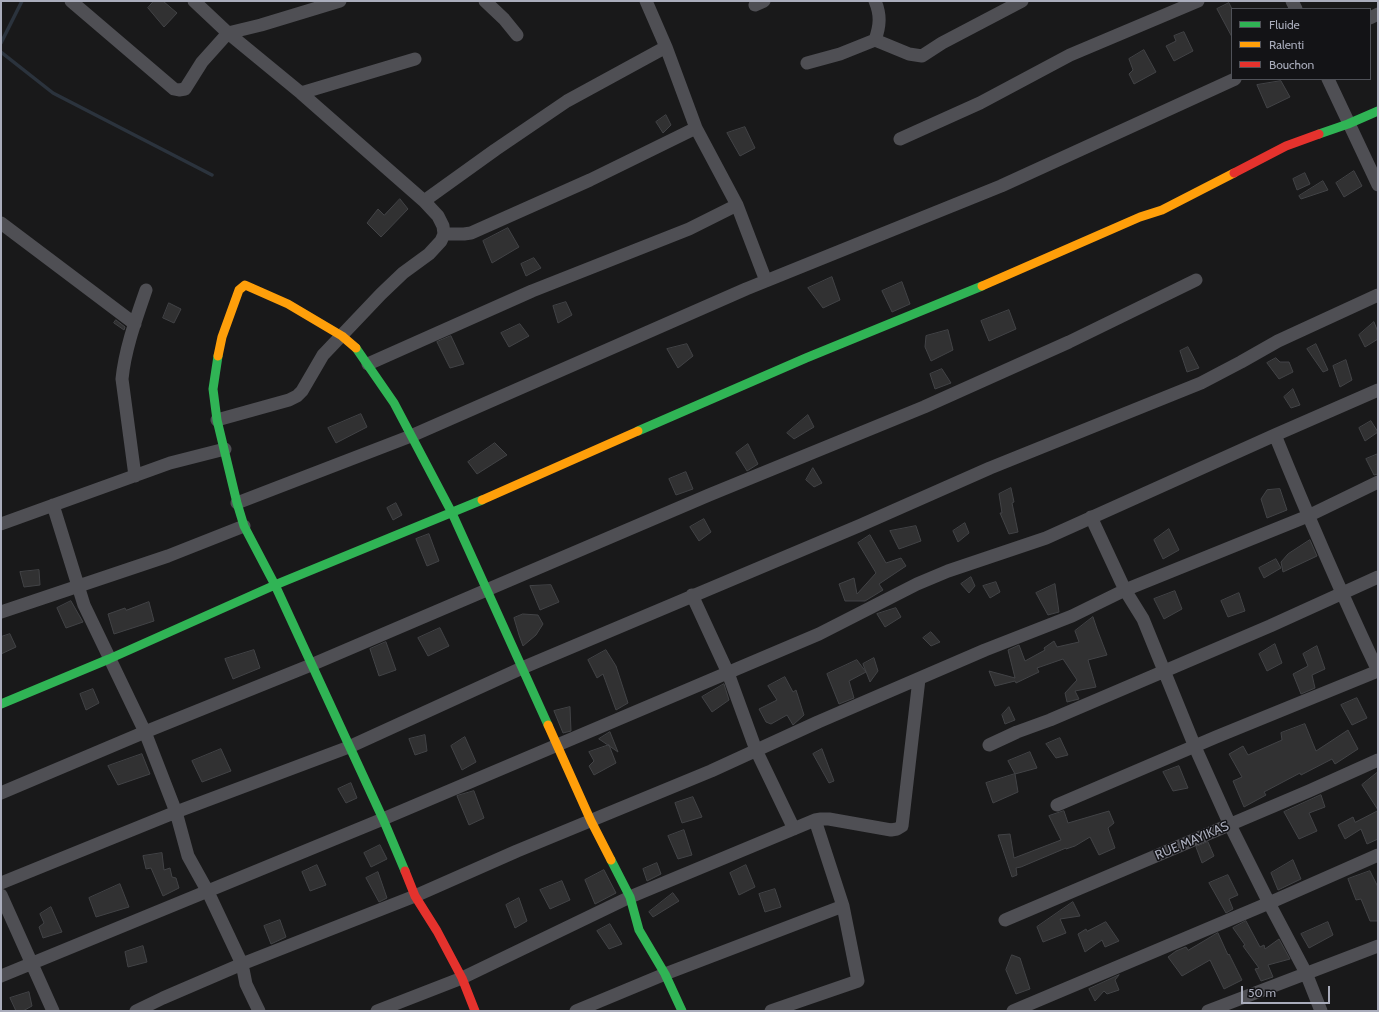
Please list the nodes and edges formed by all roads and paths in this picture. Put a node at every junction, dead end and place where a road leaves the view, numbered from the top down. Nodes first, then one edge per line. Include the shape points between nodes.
1 (70, 1) edge
2 (194, 1) edge
3 (340, 1) edge
4 (485, 1) edge
5 (646, 1) edge
6 (1022, 1) edge
7 (1198, 1) edge
8 (876, 2) edge
9 (228, 33) junction
10 (517, 35) dead end
11 (875, 40) junction
12 (666, 47) junction
13 (415, 59) dead end
14 (807, 64) dead end
15 (1233, 80) edge
16 (1328, 80) edge
17 (301, 93) junction
18 (1378, 111) edge
19 (1348, 124) junction
20 (696, 128) junction
21 (900, 139) dead end
22 (1378, 185) edge
23 (424, 201) junction
24 (737, 205) junction
25 (1, 223) edge
26 (444, 234) junction
27 (1196, 280) dead end
28 (766, 281) junction
29 (146, 290) dead end
30 (1378, 295) edge
31 (135, 324) junction
32 (342, 336) junction
33 (368, 364) junction
34 (1378, 390) edge
35 (217, 420) junction
36 (1275, 435) junction
37 (411, 436) junction
38 (225, 449) junction
39 (135, 476) junction
40 (1378, 482) edge
41 (237, 503) junction
42 (53, 505) junction
43 (452, 513) junction
44 (1308, 516) junction
45 (1092, 517) junction
46 (1, 524) edge
47 (244, 526) junction
48 (1378, 577) edge
49 (275, 585) junction
50 (77, 586) junction
51 (487, 590) junction
52 (1125, 590) junction
53 (1342, 594) junction
54 (692, 595) junction
55 (1, 612) edge
56 (109, 659) junction
57 (312, 664) junction
58 (522, 668) junction
59 (1163, 671) junction
60 (728, 673) junction
61 (919, 680) junction
62 (1, 704) edge
63 (145, 732) junction
64 (558, 745) junction
65 (989, 745) dead end
66 (349, 747) junction
67 (1195, 747) junction
68 (756, 750) junction
69 (1378, 760) edge
70 (1, 793) edge
71 (1057, 805) dead end
72 (176, 812) junction
73 (383, 819) junction
74 (815, 820) junction
75 (591, 821) junction
76 (1230, 825) junction
77 (794, 829) junction
78 (1378, 855) edge
79 (1, 883) edge
80 (208, 892) junction
81 (1, 895) edge
82 (415, 896) junction
83 (630, 896) junction
84 (1269, 903) junction
85 (843, 906) junction
86 (1005, 920) dead end
87 (1378, 946) edge
88 (31, 963) junction
89 (242, 964) junction
90 (1306, 973) junction
91 (665, 974) junction
92 (1, 976) edge
93 (462, 978) junction
94 (53, 1011) edge
95 (136, 1011) edge
96 (259, 1011) edge
97 (377, 1011) edge
98 (475, 1011) edge
99 (576, 1011) edge
100 (682, 1011) edge
101 (771, 1011) edge
102 (1013, 1011) edge
103 (1208, 1011) edge
104 (1321, 1011) edge

1 - 9 street via 174,90 185,89 202,62
2 - 9 street
3 - 9 street
4 - 10 street
5 - 12 street
6 - 11 street via 922,56 909,54
7 - 21 street via 1070,55 980,103
8 - 11 street via 880,27
9 - 17 street
11 - 14 street
12 - 20 street
12 - 23 street via 567,101
13 - 17 street
15 - 28 street via 1002,186
16 - 19 street
17 - 23 street
18 - 19 street
19 - 22 street
19 - 43 street via 1286,146 1162,210 806,358
20 - 24 street
20 - 26 street via 590,180 471,233
23 - 26 street via 438,216
24 - 28 street
24 - 33 street via 689,229 532,291
25 - 31 street
26 - 32 street via 436,247 402,273
27 - 51 street via 1069,342 924,406
28 - 37 street
29 - 31 street
30 - 54 street via 1278,341 1201,383 990,468
31 - 39 street via 122,379
32 - 33 street via 356,347
32 - 35 street via 323,355 297,396
32 - 35 street via 288,304 245,285 239,290 218,354 213,388
33 - 37 street via 394,403
34 - 36 street
35 - 38 street
36 - 44 street
36 - 45 street
37 - 41 street
37 - 43 street
38 - 39 street via 170,463
38 - 41 street
39 - 42 street
40 - 44 street
41 - 47 street
42 - 46 street
42 - 50 street
43 - 49 street
43 - 51 street
44 - 52 street
44 - 53 street
45 - 52 street
45 - 60 street via 1046,538 917,584 819,634
47 - 49 street
47 - 50 street via 168,556
48 - 53 street
49 - 56 street
49 - 57 street
50 - 55 street
50 - 56 street
51 - 57 street
51 - 58 street
52 - 59 street via 1143,620
52 - 61 street via 1072,616 985,650
53 - 59 street
53 - 67 street via 1378,671
54 - 58 street
54 - 60 street
56 - 62 street
56 - 63 street
57 - 63 street
57 - 66 street
58 - 64 street
58 - 66 street
59 - 65 street
59 - 67 street
60 - 64 street
60 - 68 street
61 - 68 street
61 - 74 street via 902,826 891,830
63 - 70 street
63 - 72 street
64 - 73 street
64 - 75 street
66 - 72 street
66 - 73 street
67 - 71 street
67 - 76 street
68 - 75 street
68 - 77 street
69 - 76 street, RUE MAYIKAS
72 - 79 street
72 - 80 street via 188,856
73 - 80 street
73 - 82 street
74 - 77 street
74 - 85 street
75 - 82 street
75 - 83 street
76 - 84 street
76 - 86 street, RUE MAYIKAS
77 - 83 street
78 - 84 street
80 - 88 street
80 - 89 street
81 - 88 street
82 - 89 street
82 - 93 street
83 - 91 street via 639,930
83 - 93 street
84 - 90 street
84 - 102 street
85 - 91 street
85 - 101 street via 858,981
87 - 90 street
88 - 92 street
88 - 94 street
89 - 95 street
89 - 96 street via 246,984
90 - 103 street
90 - 104 street
91 - 99 street
91 - 100 street
93 - 97 street
93 - 98 street

